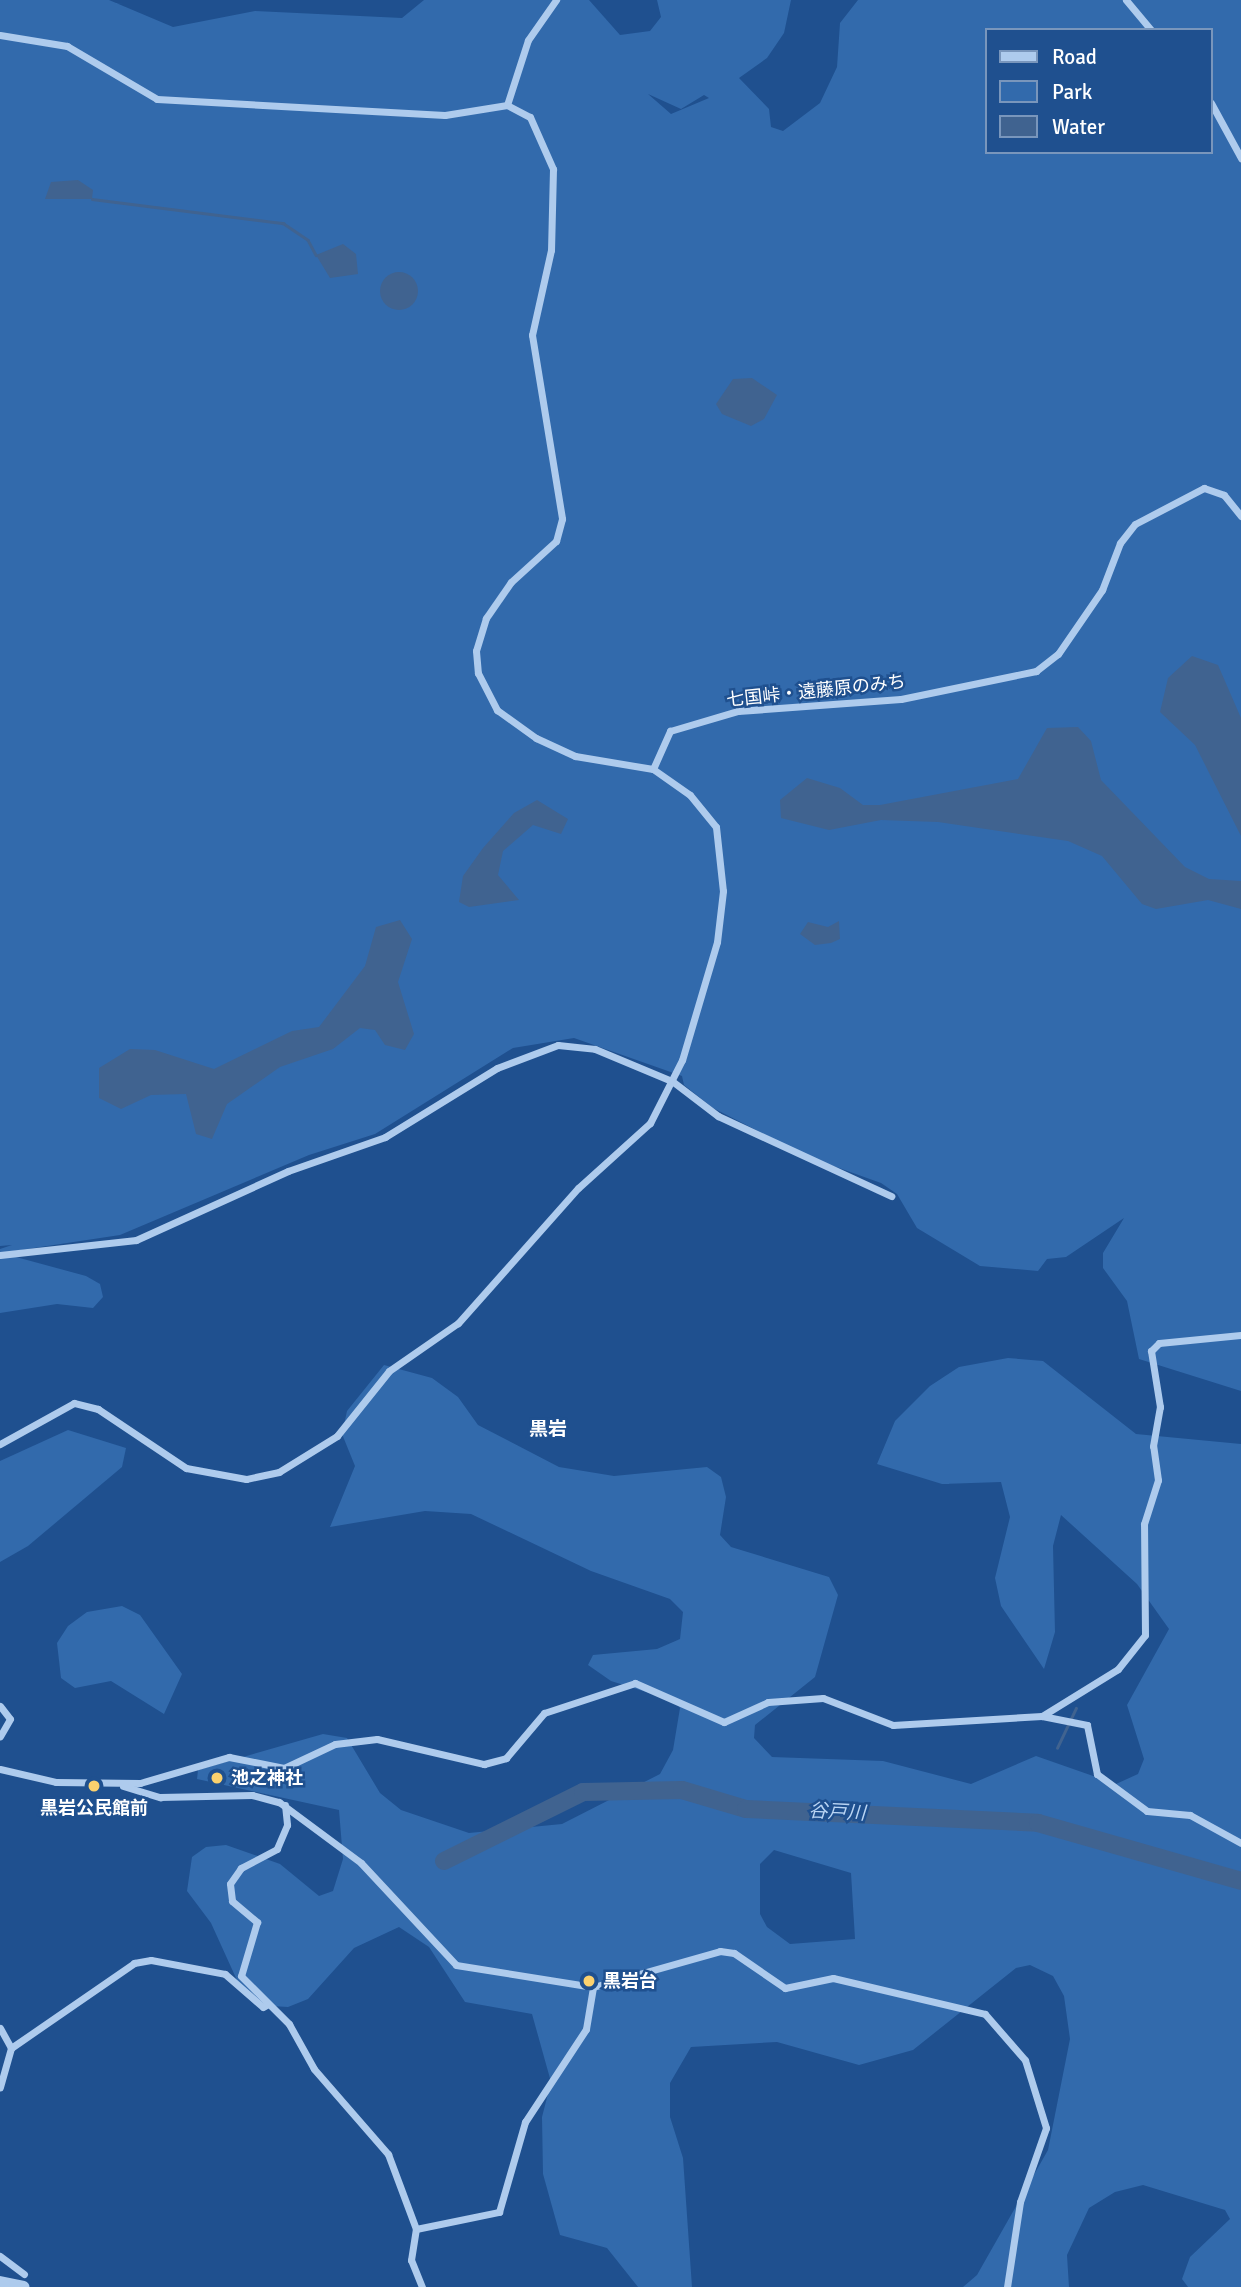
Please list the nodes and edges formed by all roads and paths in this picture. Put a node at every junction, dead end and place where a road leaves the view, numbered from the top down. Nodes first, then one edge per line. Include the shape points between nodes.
1 (556, 0) edge
2 (1126, 0) edge
3 (1149, 28) edge
4 (0, 35) edge
5 (507, 105) junction
6 (1213, 107) edge
7 (1241, 158) edge
8 (1241, 516) edge
9 (653, 769) junction
10 (672, 1081) junction
11 (891, 1196) dead end
12 (0, 1255) edge
13 (1241, 1335) edge
14 (0, 1444) edge
15 (0, 1706) edge
16 (1046, 1717) junction
17 (0, 1736) edge
18 (0, 1769) edge
19 (119, 1784) junction
20 (285, 1805) junction
21 (1241, 1843) edge
22 (593, 1987) junction
23 (268, 2004) junction
24 (0, 2028) edge
25 (11, 2048) junction
26 (0, 2087) edge
27 (416, 2229) junction
28 (0, 2256) edge
29 (23, 2281) edge
30 (0, 2282) edge
31 (422, 2287) edge
32 (1007, 2287) edge

1 - 5 street via 519,59
2 - 3 street
4 - 5 street via 67,46 158,99 445,115
5 - 9 street via 530,117 552,157 551,250 532,335 562,519 556,541 511,582 486,618 476,651 478,673 497,710 536,738 575,756
6 - 7 street
8 - 9 street, 七国峠・遠藤原のみち via 1224,495 1204,488 1135,524 1120,543 1102,590 1058,654 1036,671 882,702 738,711 670,731
9 - 10 street via 708,814 723,864 717,942
10 - 11 street via 718,1116
10 - 12 street via 581,1045 536,1050 385,1137 288,1171 136,1240
10 - 14 street via 650,1123 578,1188 458,1323 389,1371 337,1436 290,1467 246,1479 207,1476 98,1409 74,1403
13 - 16 street via 1159,1343 1151,1351 1160,1407 1153,1446 1158,1480 1144,1524 1145,1635 1118,1669
15 - 17 street via 10,1719
16 - 19 street via 893,1726 842,1702 797,1698 768,1702 724,1722 646,1685 625,1683 544,1713 513,1752 496,1762 474,1764 377,1739 335,1744 284,1768 229,1757
16 - 21 street via 1080,1723 1089,1733 1092,1766 1105,1784 1147,1811 1190,1815
18 - 19 street via 56,1782
19 - 20 street via 160,1797 252,1795
20 - 22 street via 362,1863 456,1965
20 - 23 street via 287,1825 277,1849 241,1868 230,1884 232,1901 257,1922 242,1976
22 - 27 street via 586,2029 525,2122 499,2212
22 - 32 street via 727,1951 785,1988 833,1978 985,2014 1026,2060 1046,2128 1020,2202
23 - 25 street via 263,2007 225,1974 151,1959 134,1963
23 - 27 street via 388,2154
24 - 25 street
25 - 26 street
27 - 31 street via 411,2260
28 - 29 street
29 - 30 street

